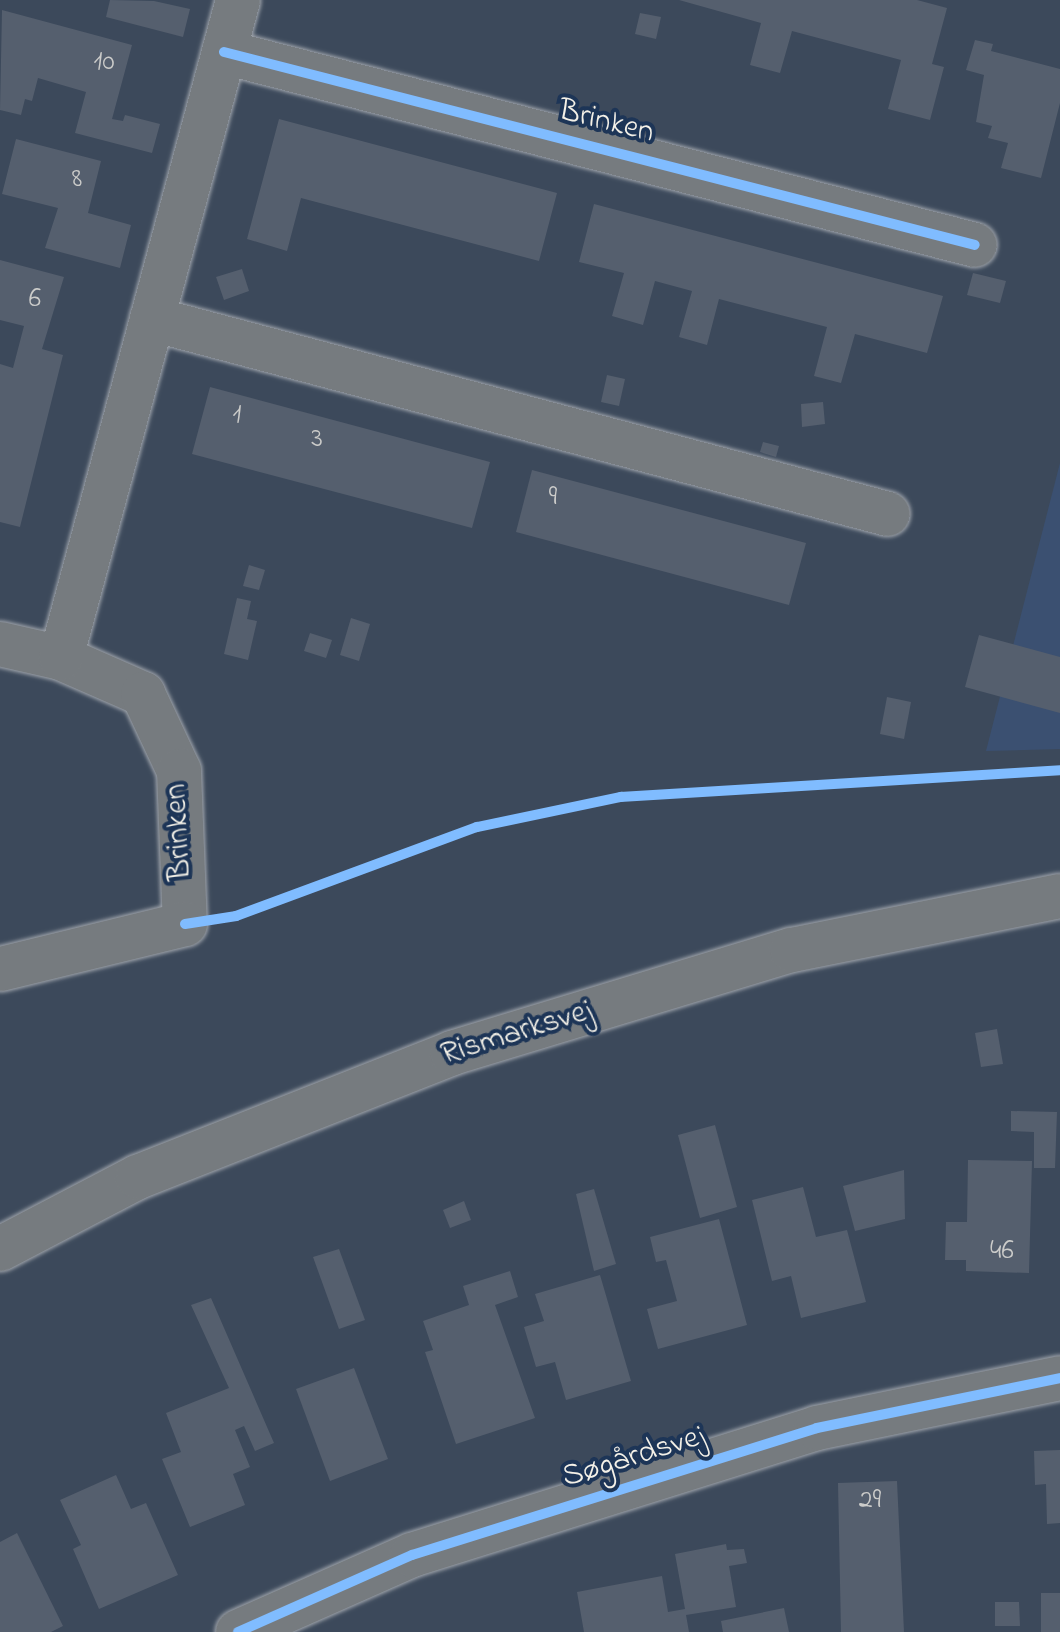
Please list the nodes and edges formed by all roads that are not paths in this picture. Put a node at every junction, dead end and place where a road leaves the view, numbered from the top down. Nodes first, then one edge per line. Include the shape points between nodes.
1 (238, 0) edge
2 (224, 52) junction
3 (975, 245) dead end
4 (152, 319) junction
5 (888, 514) dead end
6 (0, 644) edge
7 (61, 658) junction
8 (1060, 896) edge
9 (0, 969) edge
10 (0, 1249) edge
11 (1060, 1378) edge
12 (238, 1632) edge

1 - 2 street
2 - 3 street, Brinken
2 - 4 street
4 - 5 street
4 - 7 street
6 - 7 street, Brinken
7 - 9 street, Brinken via 143,694 179,771 185,924
8 - 10 street, Rismarksvej via 792,950 452,1053 138,1177
11 - 12 street, Søgårdsvej via 802,1433 412,1555

